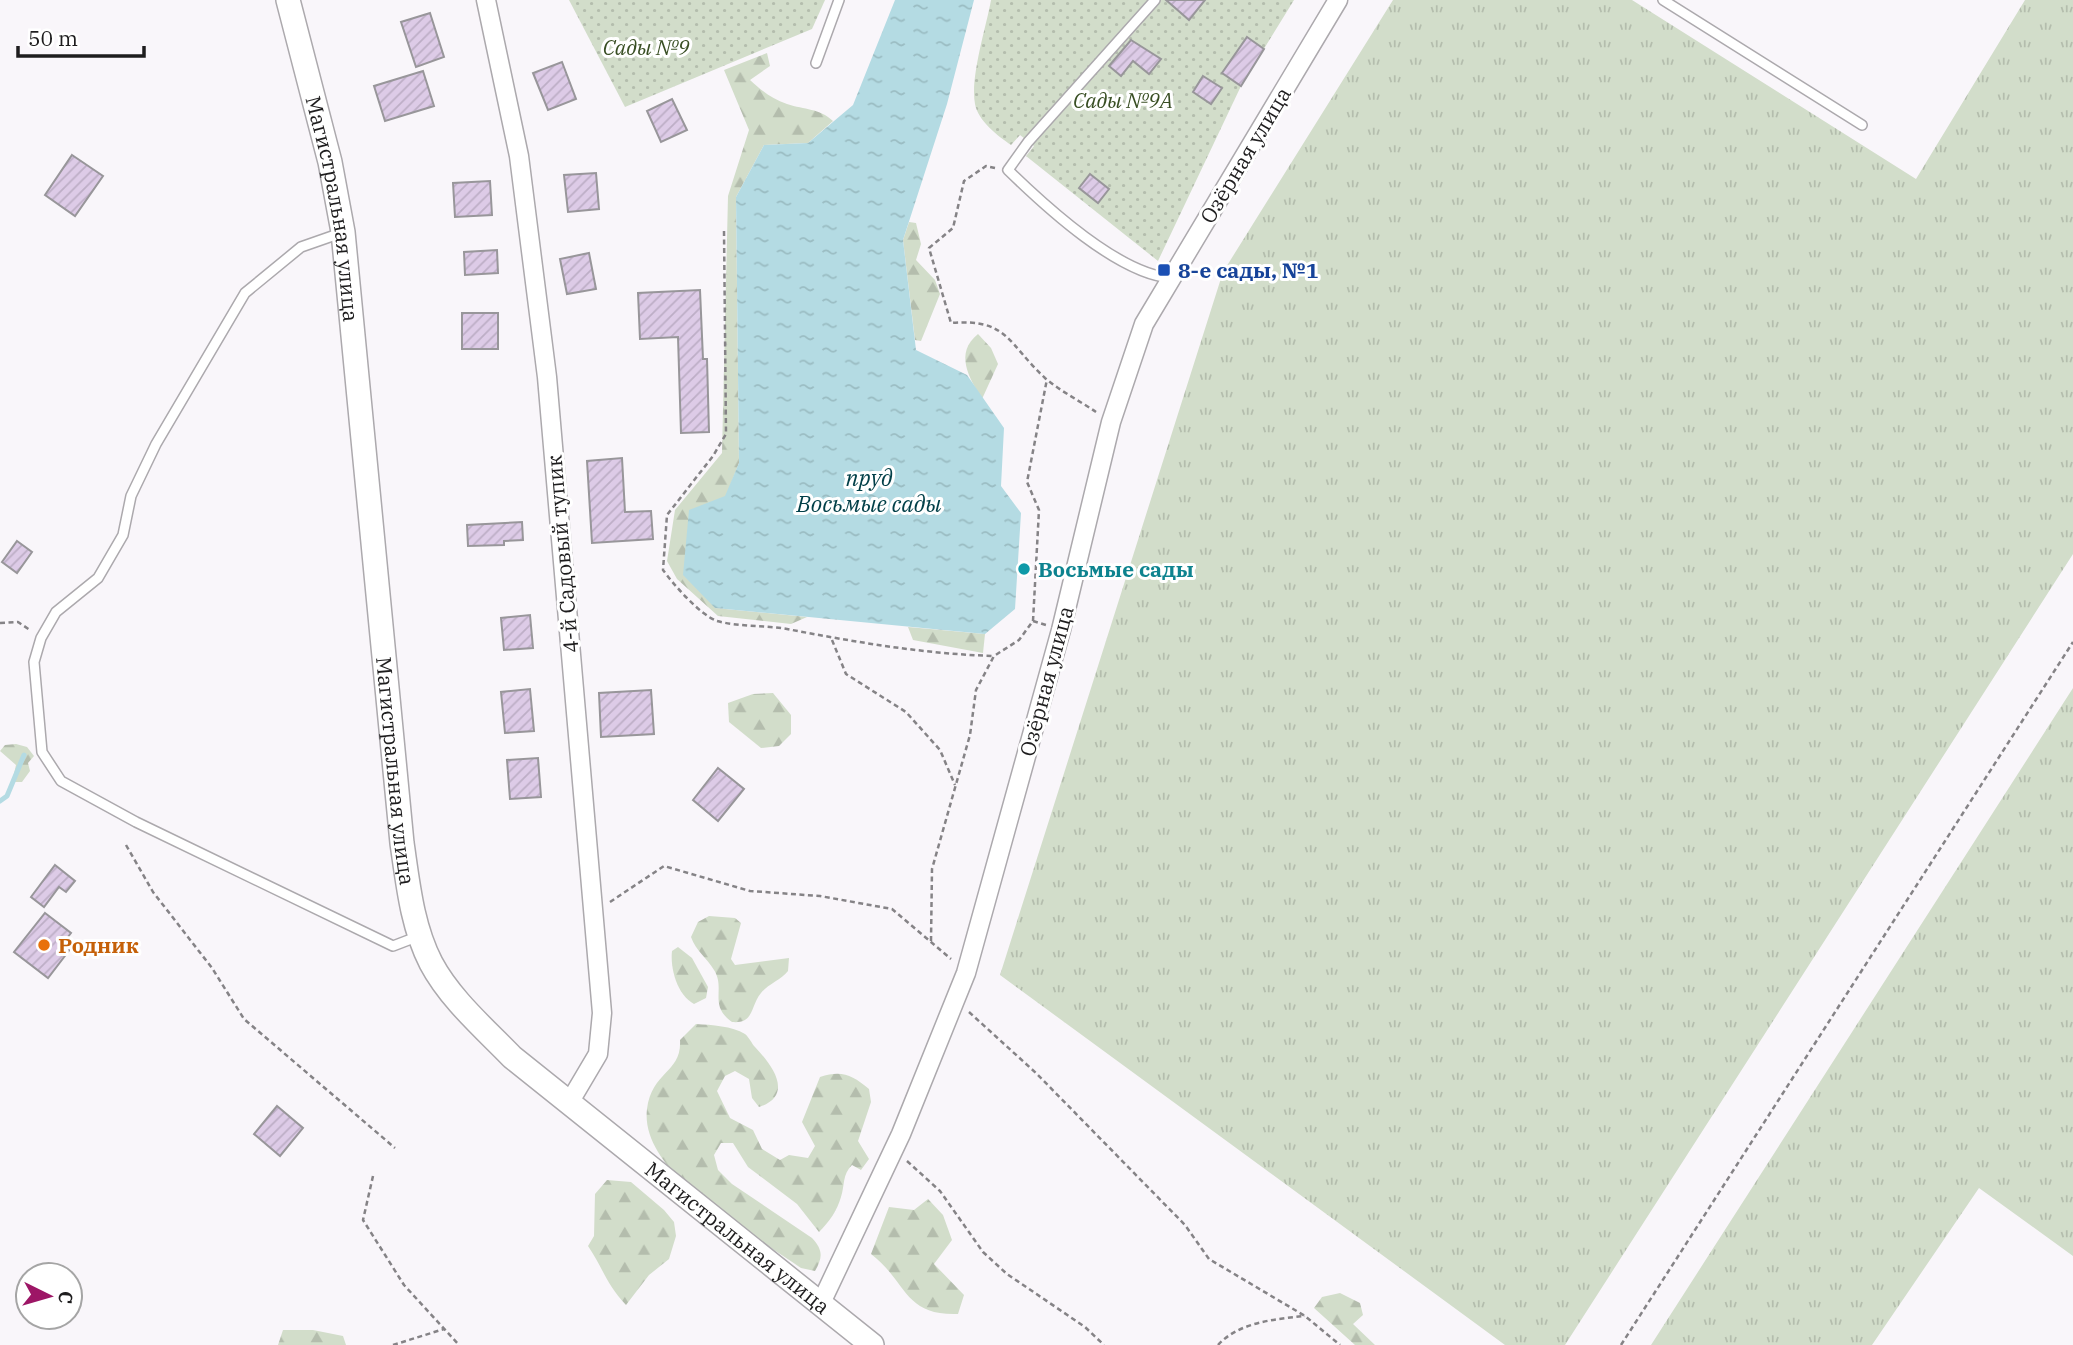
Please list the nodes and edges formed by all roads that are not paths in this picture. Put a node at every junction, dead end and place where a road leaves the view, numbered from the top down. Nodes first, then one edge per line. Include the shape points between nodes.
1 (288, 0) edge
2 (486, 0) edge
3 (839, 0) edge
4 (1155, 0) edge
5 (1338, 0) edge
6 (1663, 0) edge
7 (816, 63) dead end
8 (1862, 125) dead end
9 (343, 232) junction
10 (1172, 278) junction
11 (419, 936) junction
12 (569, 1103) junction
13 (821, 1303) junction
14 (872, 1345) edge

1 - 9 street, Магистральная улица
2 - 12 street, 4-й Садовый тупик via 519,156 547,377 602,1013 598,1054
3 - 7 lane
4 - 10 lane via 1008,170 1038,199 1124,264 1152,277
5 - 10 street, Озёрная улица
6 - 8 lane
9 - 11 street, Магистральная улица via 402,843
9 - 11 lane via 301,247 245,293 156,444 131,496 123,535 98,578 56,612 34,662 42,752 61,782 135,822 393,946
10 - 13 street, Озёрная улица via 1144,324 1111,422 1061,630 966,973 901,1134
11 - 12 street, Магистральная улица via 432,965 463,1006 512,1057
12 - 13 street, Магистральная улица
13 - 14 street, Магистральная улица

